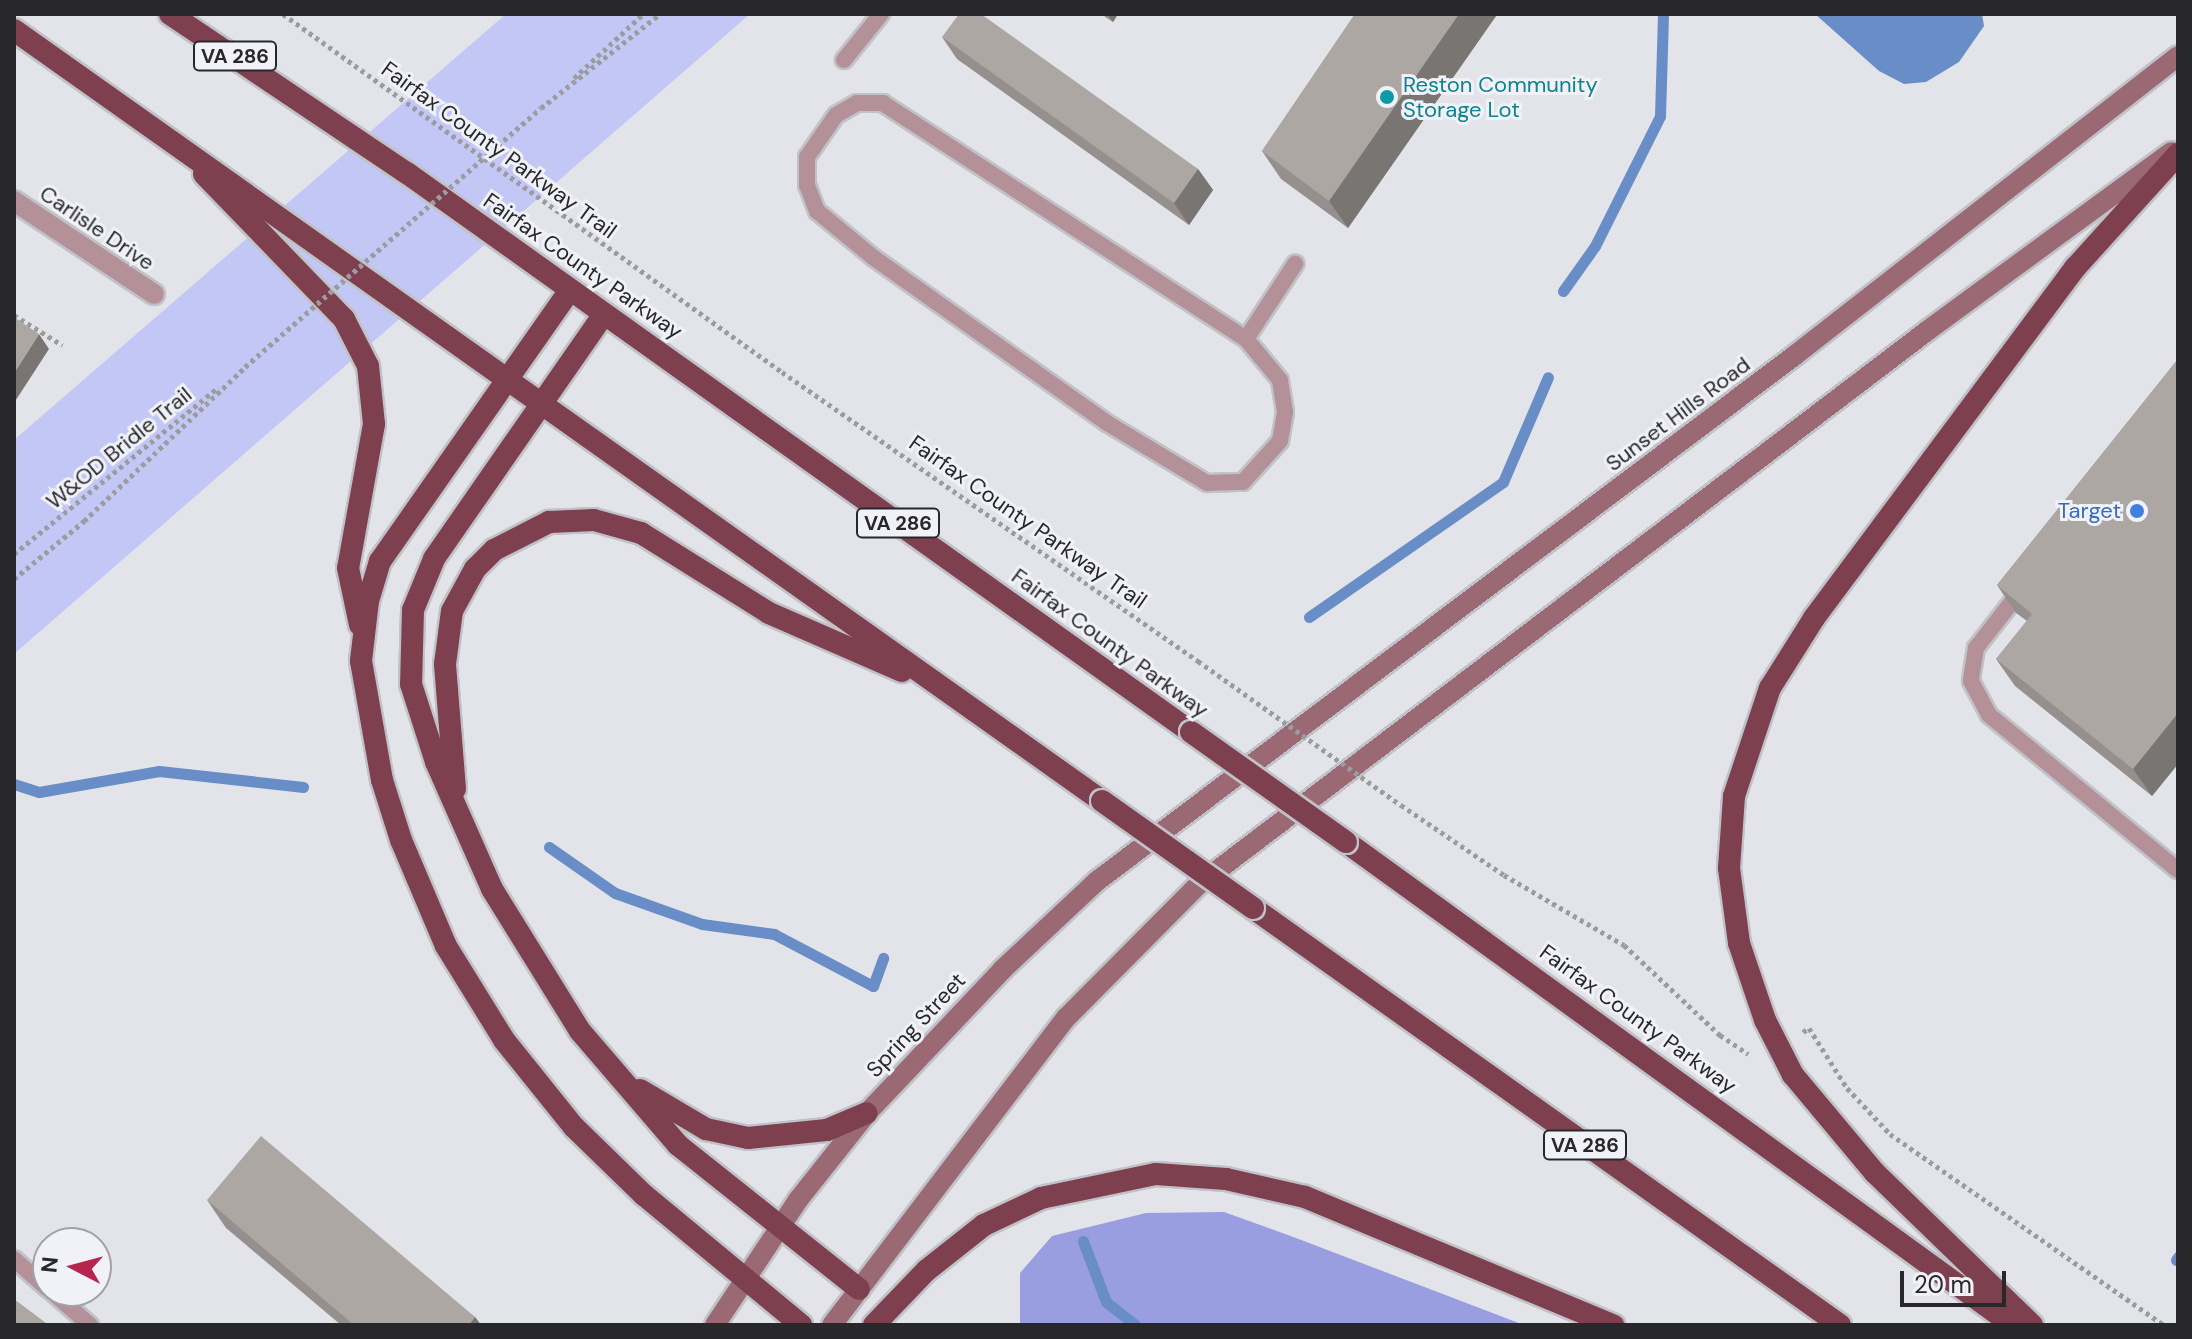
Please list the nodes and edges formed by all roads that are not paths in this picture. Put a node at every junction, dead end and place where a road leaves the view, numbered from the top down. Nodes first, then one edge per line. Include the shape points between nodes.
1 (170, 14) edge
2 (881, 14) edge
3 (14, 30) edge
4 (2178, 56) edge
5 (844, 60) dead end
6 (164, 133) junction
7 (2178, 148) edge
8 (2178, 154) edge
9 (14, 201) edge
10 (1295, 264) dead end
11 (570, 290) junction
12 (154, 294) dead end
13 (604, 314) junction
14 (1246, 339) junction
15 (505, 378) junction
16 (542, 404) junction
17 (2034, 574) edge
18 (362, 634) junction
19 (943, 689) junction
20 (1199, 801) joint
21 (457, 810) junction
22 (2178, 870) edge
23 (611, 1069) junction
24 (867, 1113) junction
25 (780, 1229) junction
26 (14, 1259) edge
27 (32, 1275) edge
28 (744, 1282) junction
29 (859, 1289) junction
30 (69, 1307) edge
31 (90, 1325) edge
32 (715, 1325) edge
33 (801, 1325) edge
34 (832, 1325) edge
35 (874, 1325) edge
36 (1613, 1325) edge
37 (1840, 1325) edge
38 (2013, 1325) edge
39 (2032, 1325) edge

1 - 11 highway, Fairfax County Parkway / VA 286
2 - 5 lane
3 - 6 highway, VA 286
4 - 20 main road, Sunset Hills Road via 1781,366
6 - 15 highway, VA 286
6 - 18 highway via 344,319 368,366 374,424 348,568
7 - 29 main road via 1256,840 1153,927 1067,1017
8 - 39 highway via 2075,268 1814,618 1770,688 1734,796 1729,868 1739,943 1765,1020 1793,1075 1875,1173
9 - 12 street, Carlisle Drive
10 - 14 lane
11 - 13 highway, Fairfax County Parkway / VA 286
11 - 15 highway
13 - 16 highway
13 - 38 highway, Fairfax County Parkway / VA 286, bridge
14 - 14 lane via 1280,380 1285,412 1280,441 1243,482 1207,483 1107,423 874,258 817,211 807,185 807,157 836,115 857,103 883,103
15 - 16 highway, VA 286
15 - 18 highway via 380,561
16 - 19 highway, VA 286
16 - 21 highway via 452,531 413,610 411,684 423,729
17 - 22 lane via 1976,648 1971,681 1989,715
18 - 28 highway via 365,698 382,780 422,894 474,994 574,1127
19 - 21 highway via 769,613 641,533 594,520 549,522 494,550 468,579 452,611 445,664
19 - 37 highway, VA 286, bridge
20 - 24 main road, Spring Street via 1053,920
21 - 23 highway via 517,934
23 - 24 highway via 684,1119 728,1136 796,1137
23 - 25 highway via 678,1145
24 - 25 main road, Spring Street
25 - 28 main road, Spring Street
25 - 29 highway
26 - 27 lane
28 - 32 main road, Spring Street
28 - 33 highway
29 - 34 main road
30 - 31 lane
35 - 36 highway via 927,1270 984,1225 1041,1198 1156,1174 1226,1179 1305,1197

